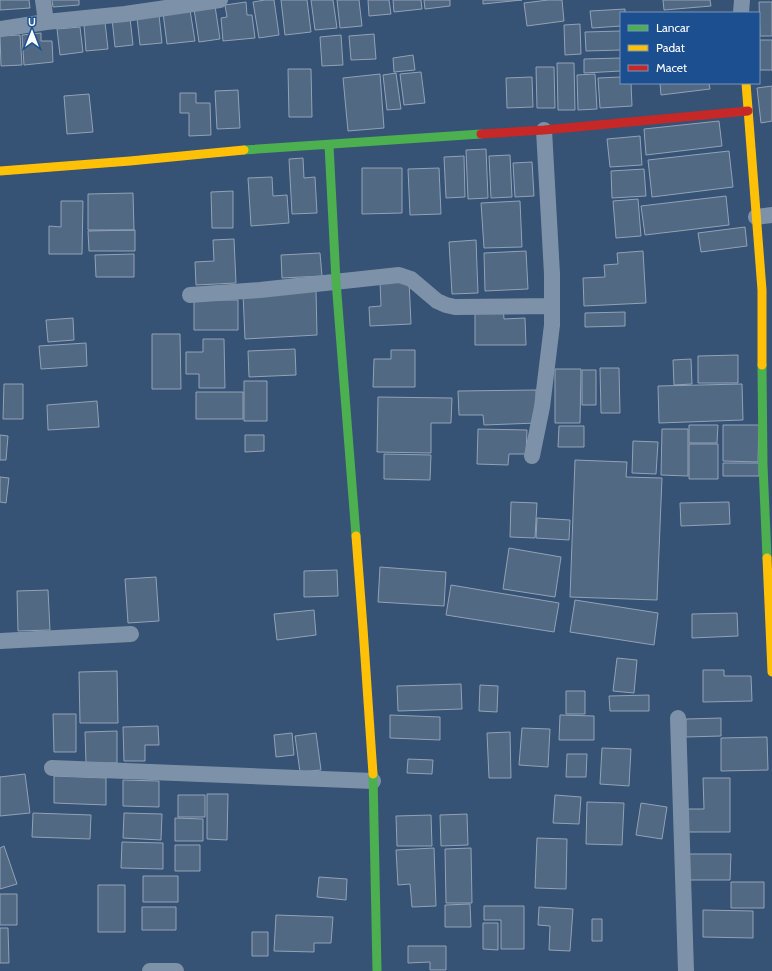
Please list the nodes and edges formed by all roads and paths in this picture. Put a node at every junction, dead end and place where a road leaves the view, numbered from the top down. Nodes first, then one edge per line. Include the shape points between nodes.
1 (43, 0) edge
2 (742, 0) edge
3 (212, 1) edge
4 (124, 7) edge
5 (741, 12) edge
6 (46, 22) junction
7 (0, 29) edge
8 (746, 84) edge
9 (748, 111) junction
10 (544, 130) junction
11 (329, 145) junction
12 (0, 171) edge
13 (772, 215) edge
14 (756, 217) junction
15 (336, 281) junction
16 (190, 295) dead end
17 (552, 306) junction
18 (532, 456) dead end
19 (768, 464) edge
20 (130, 634) dead end
21 (0, 641) edge
22 (772, 672) edge
23 (678, 718) dead end
24 (52, 768) dead end
25 (373, 781) junction
26 (150, 971) edge
27 (176, 971) edge
28 (377, 971) edge
29 (686, 971) edge

1 - 6 street
2 - 5 street
3 - 4 street
4 - 6 street
6 - 7 street
8 - 9 street
9 - 10 street
9 - 14 street
10 - 11 street
10 - 17 street
11 - 12 street
11 - 15 street
13 - 14 street
14 - 19 street via 762,290
15 - 16 street
15 - 17 street via 399,275 411,279 446,306
15 - 25 street
17 - 18 street via 542,407
19 - 22 street
20 - 21 street
23 - 29 street
24 - 25 street
25 - 28 street
26 - 27 street

